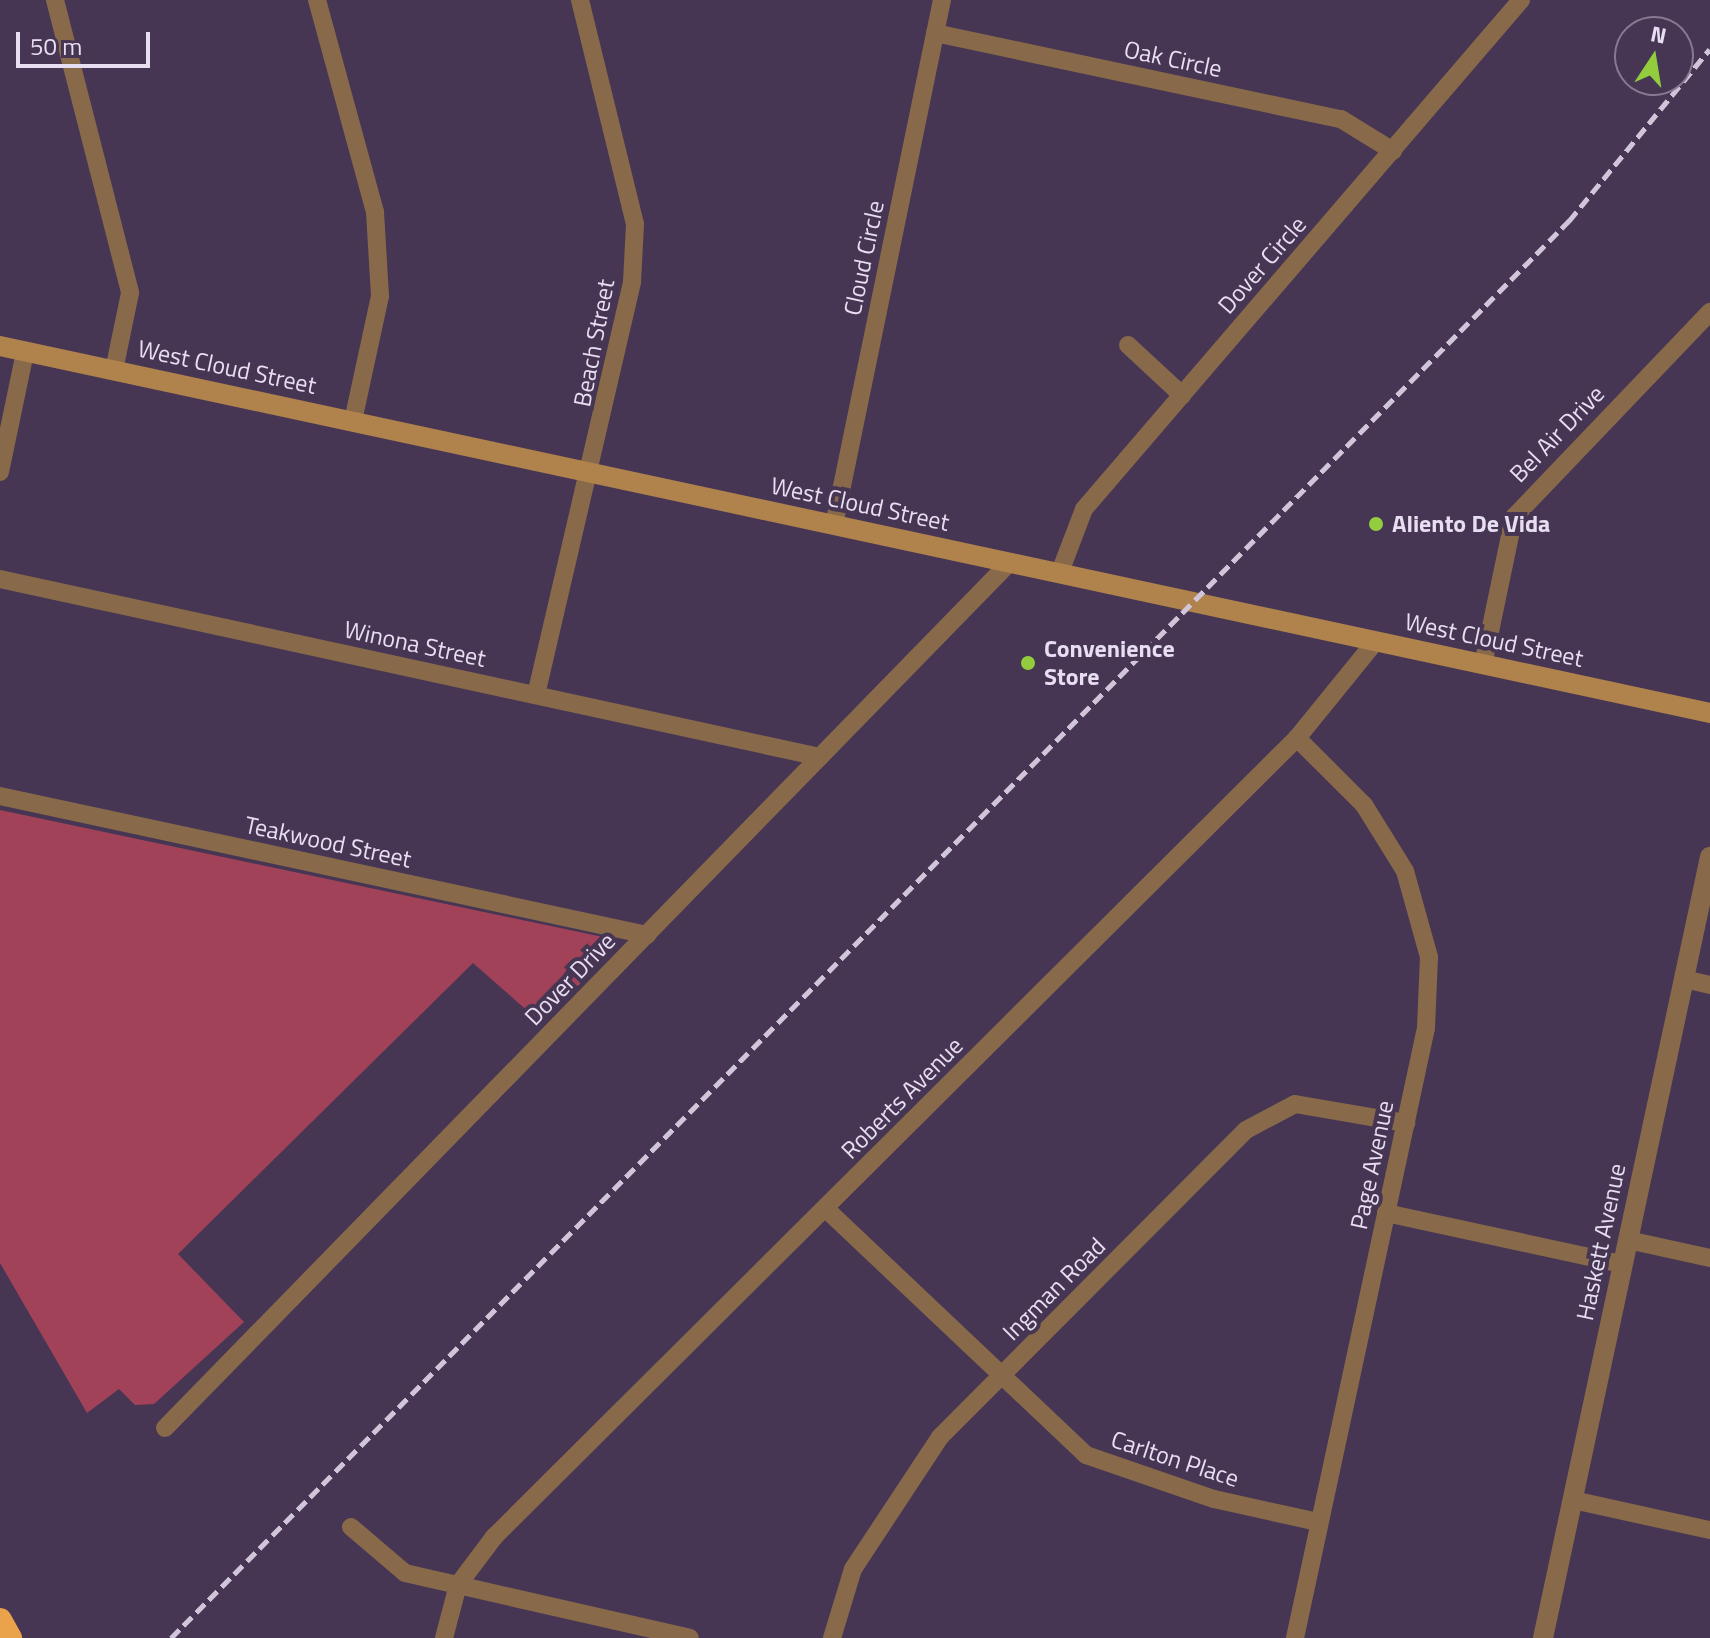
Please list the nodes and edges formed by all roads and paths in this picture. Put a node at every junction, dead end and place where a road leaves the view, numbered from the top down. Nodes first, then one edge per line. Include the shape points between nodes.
1 (55, 0) edge
2 (317, 0) edge
3 (580, 0) edge
4 (942, 0) edge
5 (1521, 0) edge
6 (935, 33) junction
7 (1393, 151) junction
8 (1710, 312) edge
9 (1128, 345) dead end
10 (0, 346) edge
11 (25, 352) junction
12 (114, 370) junction
13 (1182, 395) junction
14 (353, 421) junction
15 (0, 472) edge
16 (590, 472) junction
17 (834, 525) junction
18 (1010, 562) junction
19 (1060, 572) junction
20 (0, 579) edge
21 (1375, 642) junction
22 (1483, 665) junction
23 (536, 695) junction
24 (1710, 713) edge
25 (1297, 738) junction
26 (820, 757) junction
27 (0, 796) edge
28 (1710, 857) edge
29 (647, 935) junction
30 (1684, 979) junction
31 (1710, 985) edge
32 (1406, 1123) junction
33 (826, 1209) junction
34 (1386, 1213) junction
35 (1628, 1240) junction
36 (1710, 1258) edge
37 (1622, 1264) junction
38 (999, 1378) junction
39 (165, 1428) dead end
40 (1573, 1500) junction
41 (1318, 1522) junction
42 (351, 1527) dead end
43 (1710, 1530) edge
44 (458, 1585) junction
45 (0, 1620) edge
46 (684, 1637) edge
47 (10, 1638) edge
48 (444, 1638) edge
49 (832, 1638) edge
50 (1295, 1638) edge
51 (1543, 1638) edge

1 - 12 street via 130,293
2 - 14 street via 375,212 380,296
3 - 16 street, Beach Street via 635,224 632,282
4 - 6 street, Cloud Circle
5 - 7 street, Dover Circle
6 - 7 street, Oak Circle via 1341,119
6 - 17 street, Cloud Circle
7 - 13 street, Dover Circle
8 - 22 street, Bel Air Drive via 1514,517
9 - 13 street
10 - 11 main road, West Cloud Street
11 - 12 main road, West Cloud Street
11 - 15 street
12 - 14 main road, West Cloud Street
13 - 19 street, Dover Circle via 1084,509
14 - 16 main road, West Cloud Street
16 - 17 main road, West Cloud Street
16 - 23 street, Beach Street
17 - 18 main road, West Cloud Street
18 - 19 main road, West Cloud Street
18 - 26 street, Dover Drive
19 - 21 main road, West Cloud Street
20 - 23 street, Winona Street
21 - 22 main road, West Cloud Street
21 - 25 street, Roberts Avenue
22 - 24 main road, West Cloud Street
23 - 26 street, Winona Street
25 - 32 street, Page Avenue via 1364,805 1405,871 1429,957 1426,1028
25 - 33 street, Roberts Avenue
26 - 29 street, Dover Drive
27 - 29 street, Teakwood Street
28 - 30 street, Haskett Avenue
29 - 39 street, Dover Drive
30 - 31 street
30 - 35 street, Haskett Avenue
32 - 34 street, Page Avenue
32 - 38 street, Ingman Road via 1295,1104 1246,1130
33 - 38 street, Carlton Place
33 - 44 street, Roberts Avenue via 494,1537
34 - 37 street
34 - 41 street, Page Avenue
35 - 36 street
35 - 37 street, Haskett Avenue
37 - 40 street, Haskett Avenue
38 - 41 street, Carlton Place via 1086,1455 1214,1499
38 - 49 street, Ingman Road via 940,1437 853,1569
40 - 43 street
40 - 51 street, Haskett Avenue
41 - 50 street, Page Avenue
42 - 44 street via 405,1573
44 - 46 street
44 - 48 street
45 - 47 highway

